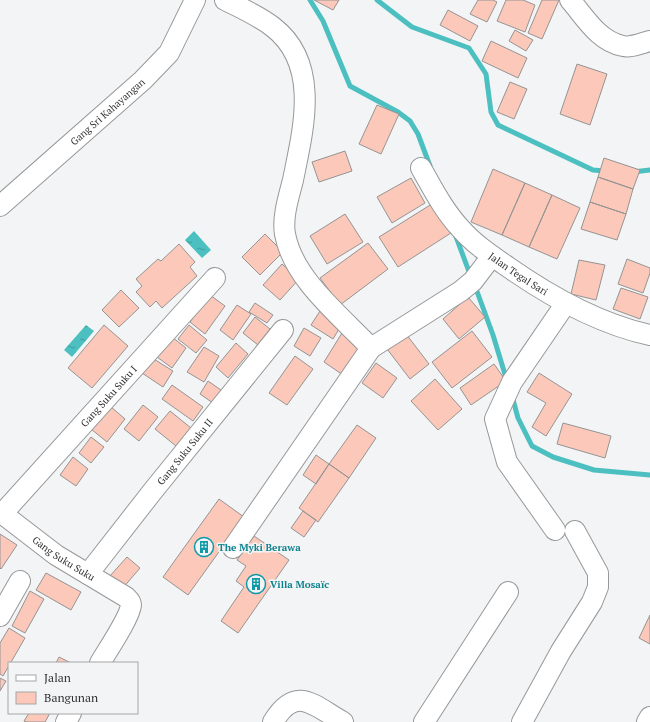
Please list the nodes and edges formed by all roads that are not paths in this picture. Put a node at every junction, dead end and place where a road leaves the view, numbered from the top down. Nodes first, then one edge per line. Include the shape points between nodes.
1 (195, 0) edge
2 (225, 0) edge
3 (570, 0) edge
4 (650, 42) edge
5 (421, 168) dead end
6 (0, 206) edge
7 (492, 256) junction
8 (215, 278) dead end
9 (566, 303) junction
10 (282, 330) dead end
11 (650, 335) edge
12 (371, 348) junction
13 (1, 513) edge
14 (555, 530) dead end
15 (575, 531) dead end
16 (233, 548) dead end
17 (88, 574) junction
18 (20, 581) dead end
19 (508, 592) dead end
20 (0, 616) edge
21 (101, 662) edge
22 (650, 717) edge
23 (273, 722) edge
24 (343, 722) edge
25 (424, 722) edge
26 (522, 722) edge
27 (647, 722) edge

1 - 6 street, Gang Sri Kahayangan via 169,53 143,80
2 - 12 street via 273,27 284,38 300,67 306,93 302,134 286,211 285,233 307,283
3 - 4 street via 604,38 623,46
5 - 7 street, Jalan Tegal Sari via 453,220
7 - 9 street, Jalan Tegal Sari via 532,284
7 - 12 street via 473,281 461,291
8 - 13 street, Gang Suku Suku I
9 - 11 street, Jalan Tegal Sari via 613,324
9 - 14 street via 512,382 495,419 507,462
10 - 17 street, Gang Suku Suku II
12 - 16 street
13 - 17 street, Gang Suku Suku via 56,555
15 - 26 street via 598,573 598,587 592,602
17 - 21 street, Gang Suku Suku via 126,597 131,605
18 - 20 street
19 - 25 street
22 - 27 street
23 - 24 street via 285,705 294,700 303,700

